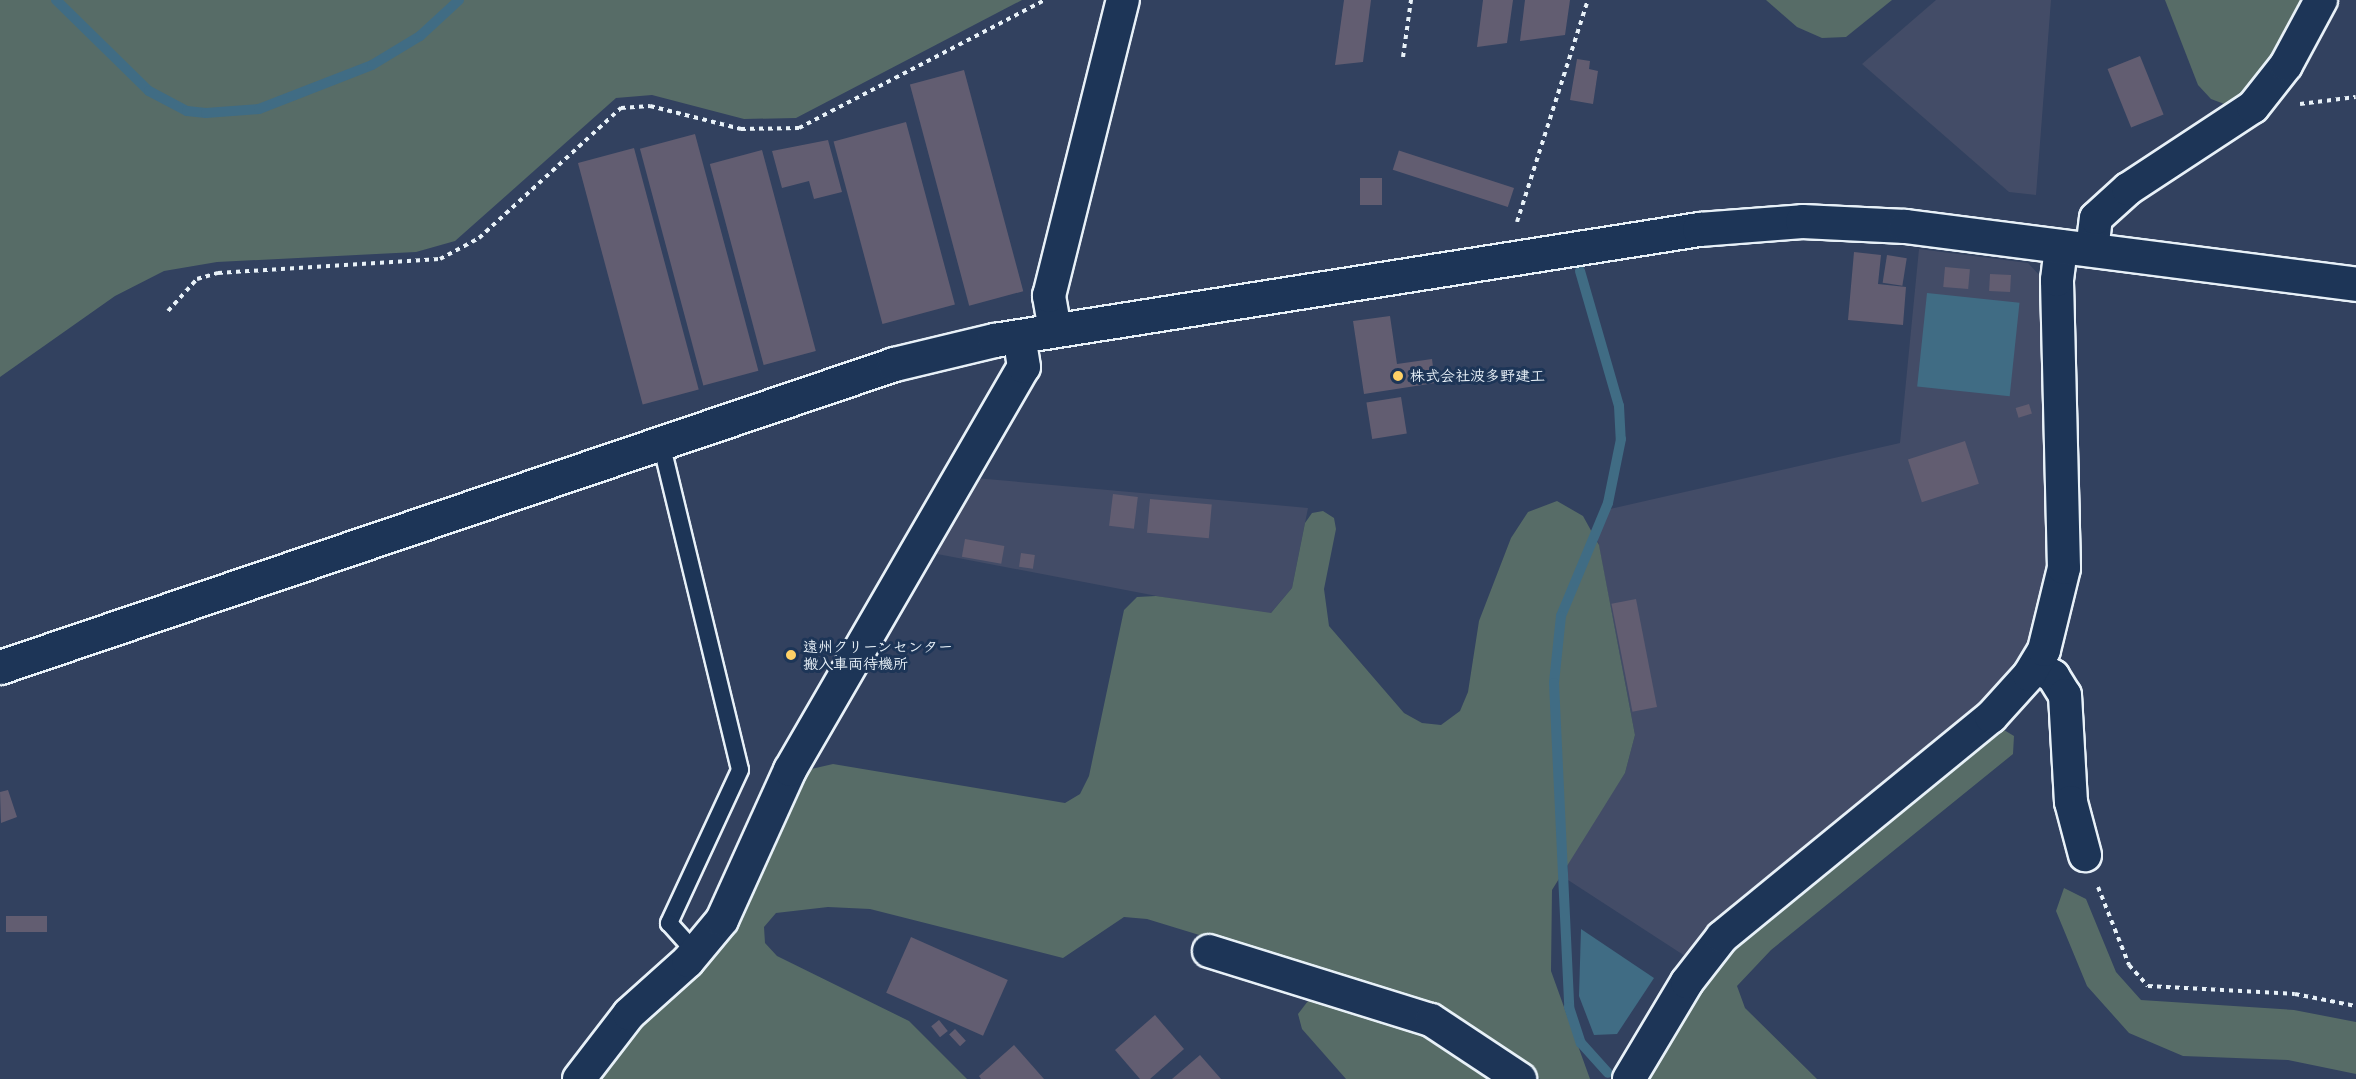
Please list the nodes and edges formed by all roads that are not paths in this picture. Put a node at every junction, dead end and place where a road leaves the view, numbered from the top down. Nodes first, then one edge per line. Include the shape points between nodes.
1 (1123, 0) edge
2 (2321, 0) edge
3 (2077, 248) junction
4 (2356, 284) edge
5 (1055, 330) junction
6 (1019, 336) junction
7 (661, 443) junction
8 (2035, 666) junction
9 (0, 667) edge
10 (2085, 855) road end
11 (1209, 951) dead end
12 (696, 953) junction
13 (579, 1079) edge
14 (1520, 1079) edge
15 (1629, 1079) edge

1 - 5 street via 1049,296
2 - 3 street via 2263,96 2232,124 2128,189 2096,218
3 - 4 street
3 - 5 street via 1905,226 1802,221 1699,228
3 - 8 street via 2057,280 2064,568 2055,624
5 - 6 street
6 - 7 street via 905,361
6 - 12 street via 1024,367 790,770 735,896
7 - 9 street
7 - 12 lane via 740,770 669,923
8 - 10 street via 2053,676 2066,695 2071,802
8 - 15 street via 1991,717 1722,937 1674,1001
11 - 14 street via 1431,1020
12 - 13 street via 629,1014

